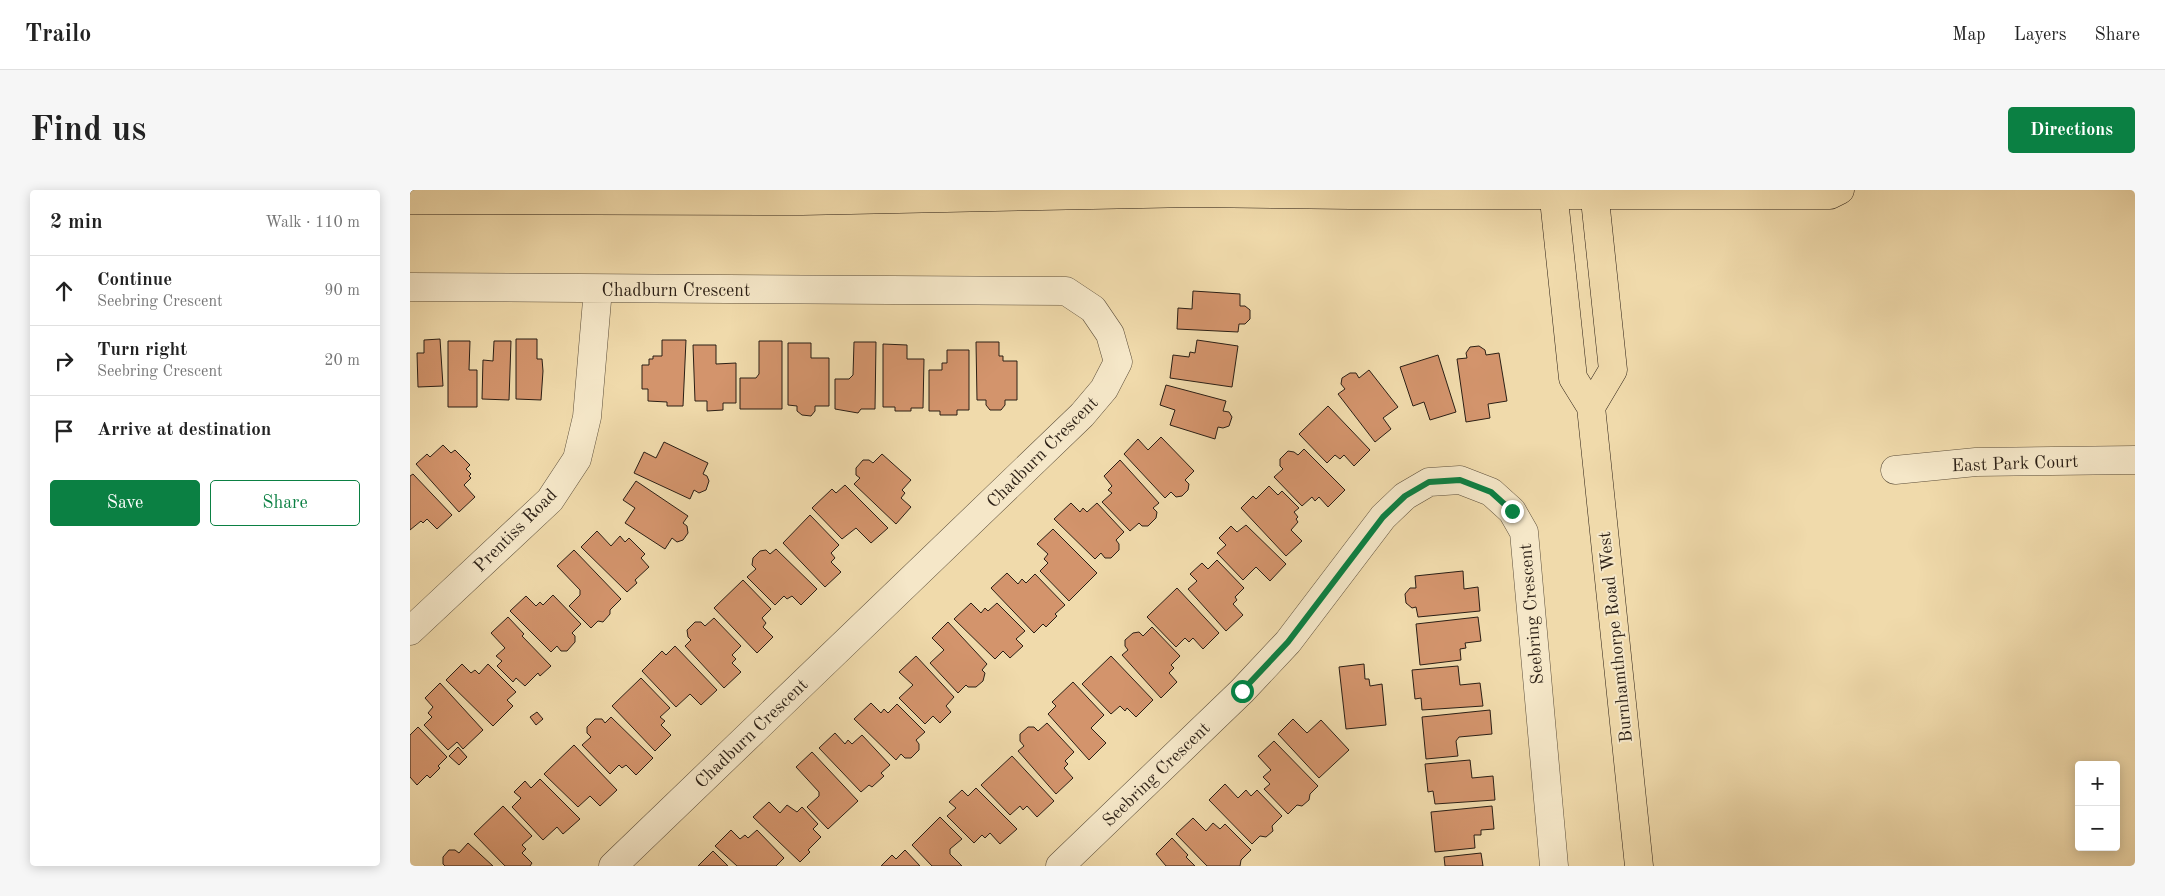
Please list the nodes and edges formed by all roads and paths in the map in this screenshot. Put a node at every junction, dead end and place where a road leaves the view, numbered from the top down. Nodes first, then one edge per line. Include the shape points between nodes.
1 (1840, 190) edge
2 (1594, 192) edge
3 (1554, 193) edge
4 (410, 200) edge
5 (410, 287) edge
6 (598, 289) junction
7 (1591, 407) junction
8 (2135, 460) edge
9 (1895, 470) dead end
10 (410, 631) edge
11 (613, 866) edge
12 (1060, 866) edge
13 (1554, 866) edge
14 (1639, 866) edge

1 - 2 main road via 1830,195
2 - 3 main road
2 - 7 main road via 1613,370
3 - 4 main road via 1193,193 802,201
3 - 7 main road, Burnhamthorpe Road West via 1573,378
5 - 6 street, Chadburn Crescent
6 - 10 street, Prentiss Road via 587,417 577,459 550,500
6 - 11 street, Chadburn Crescent via 1066,291 1093,309 1110,334 1118,362 1104,389 1082,415
7 - 14 main road, Burnhamthorpe Road West
8 - 9 street, East Park Court via 1976,462
12 - 13 street, Seebring Crescent via 1282,649 1383,517 1405,496 1429,482 1460,480 1491,492 1512,511 1524,532

